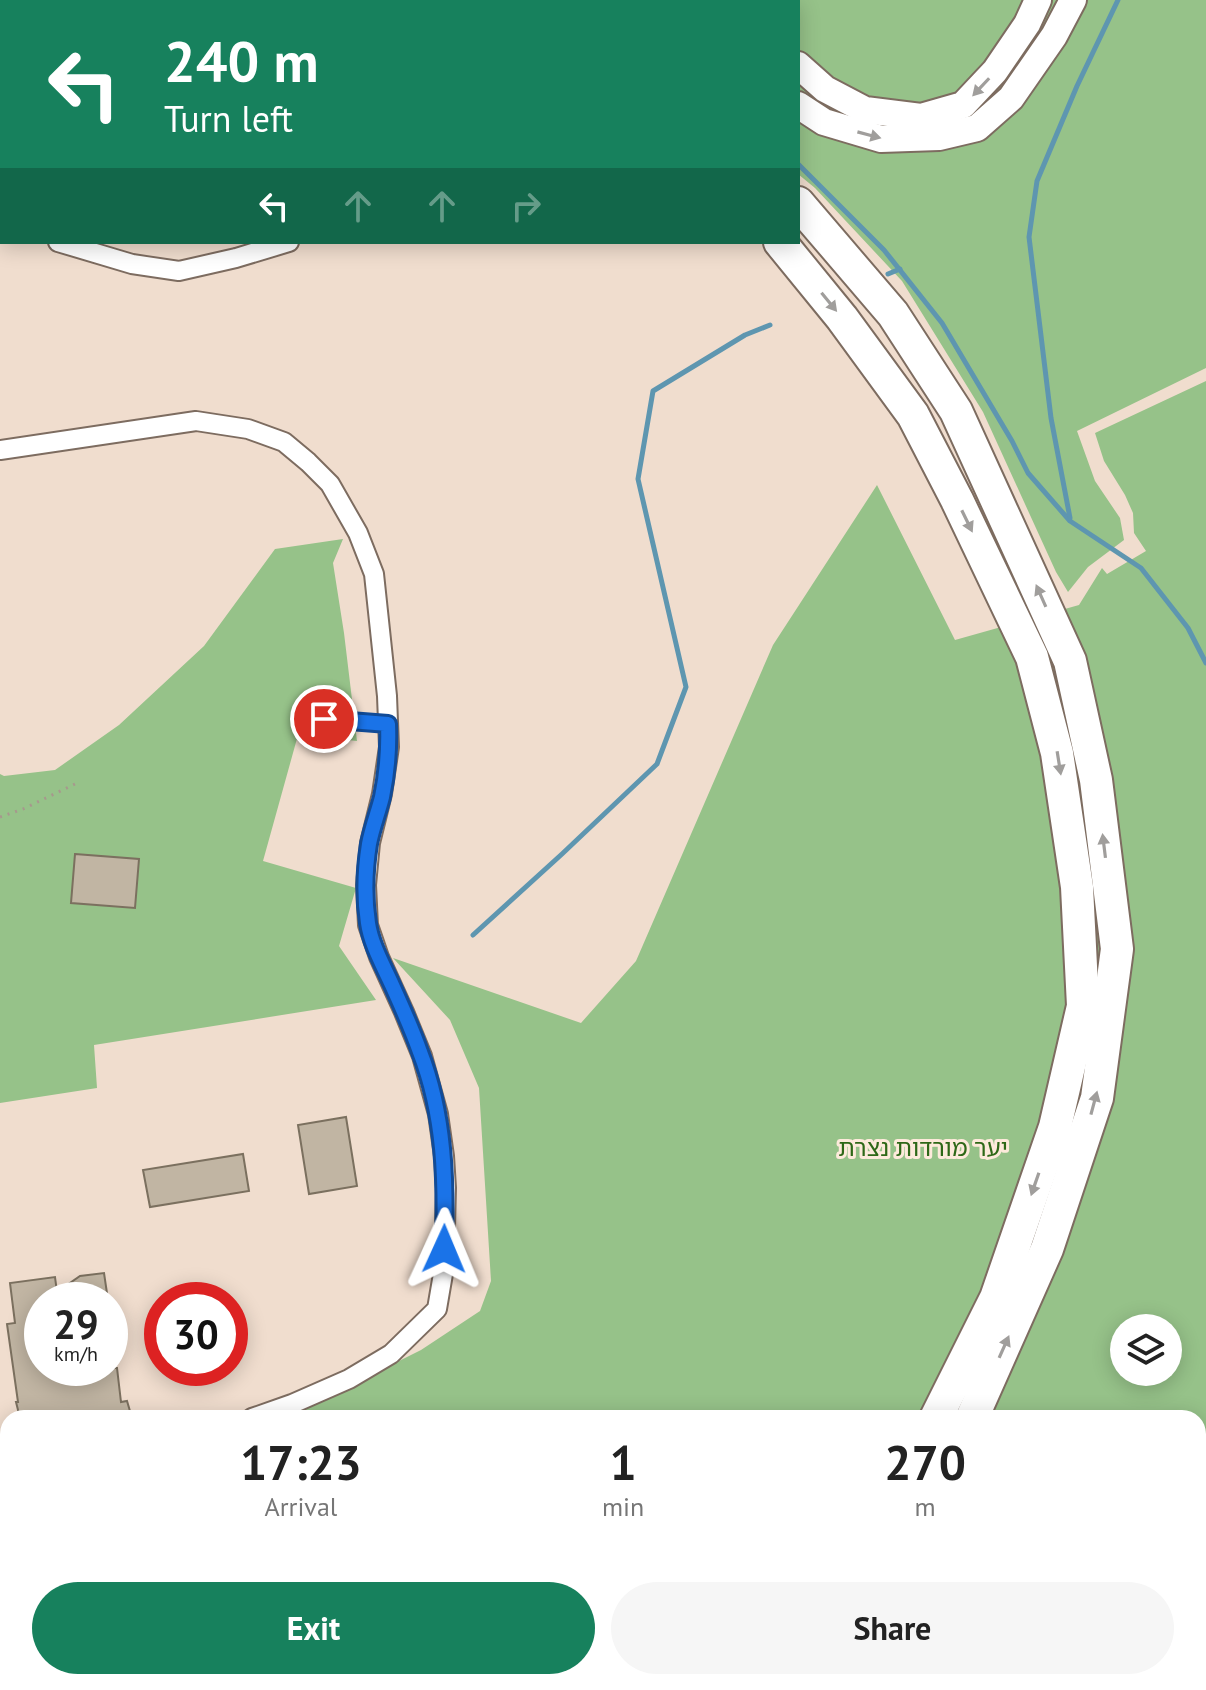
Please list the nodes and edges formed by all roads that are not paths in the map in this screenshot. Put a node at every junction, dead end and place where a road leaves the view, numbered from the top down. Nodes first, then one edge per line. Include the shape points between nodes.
1 (1038, 0) edge
2 (1073, 0) edge
3 (800, 67) edge
4 (800, 106) edge
5 (800, 205) edge
6 (65, 244) edge
7 (782, 244) edge
8 (269, 246) edge
9 (0, 450) edge
10 (324, 719) dead end
11 (388, 724) junction
12 (275, 1410) edge
13 (940, 1410) edge
14 (976, 1410) edge

1 -> 3 street via 995,71 963,105 921,117 865,110 825,89
4 -> 2 street via 824,122 881,139 939,137 977,128 1011,98
14 -> 5 highway via 1047,1249 1097,1098 1117,949 1096,780 1070,661 956,411 893,314
6 - 8 street via 179,271
7 -> 13 highway via 913,415 1032,657 1057,753 1077,887 1083,1006 1055,1127 996,1298
9 - 11 street via 196,421 248,429 284,442 330,484 374,574
10 - 11 lane
11 - 12 street via 382,794 370,843 368,925 422,1056 438,1114 446,1188 444,1268 437,1309 391,1354 349,1379

